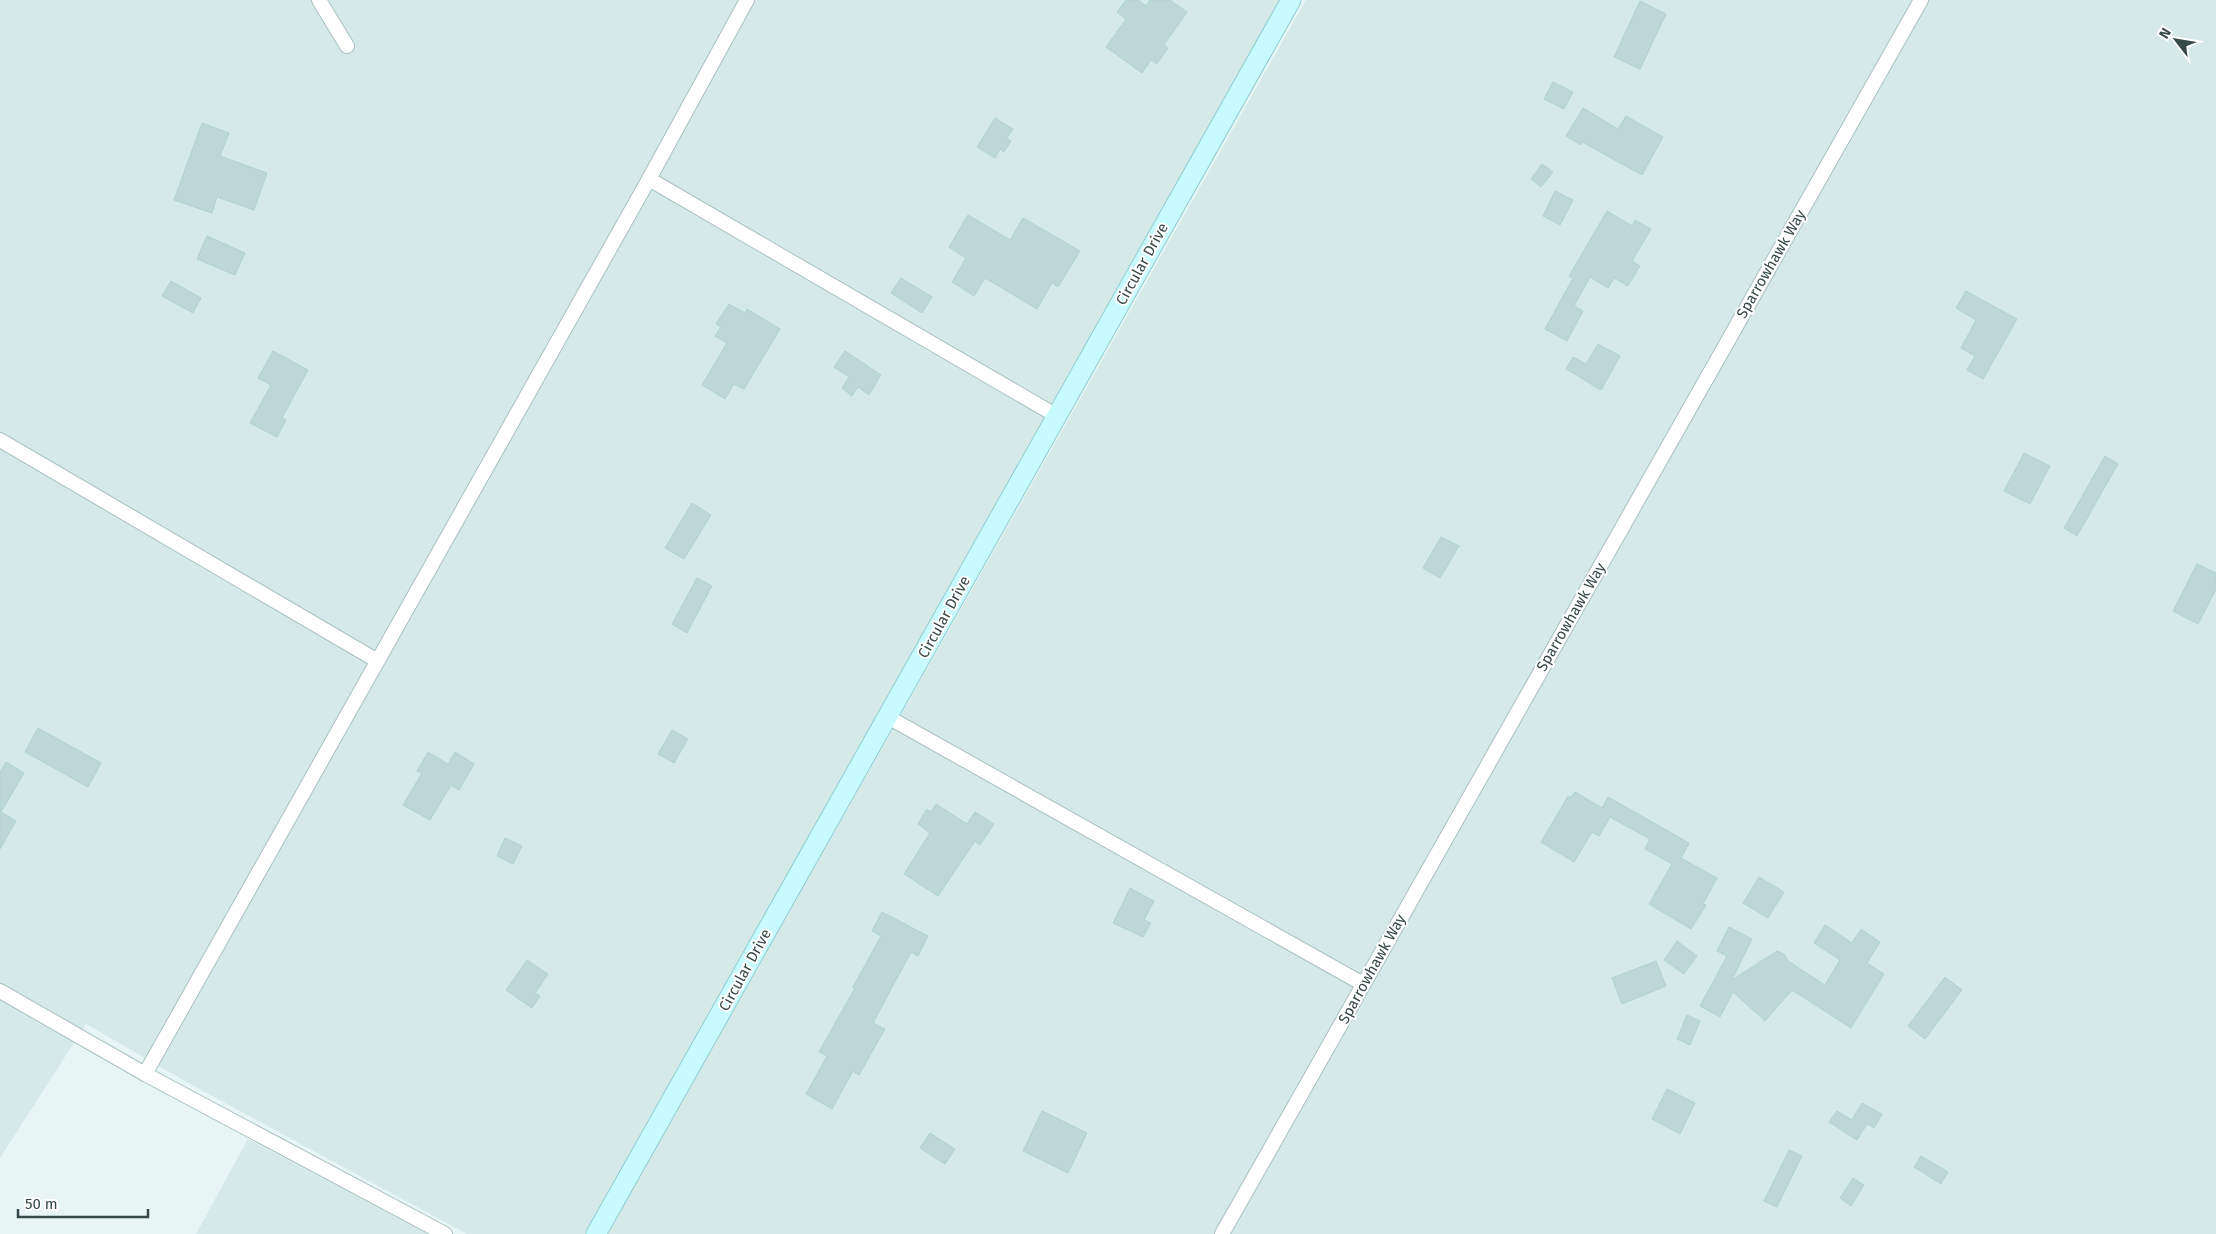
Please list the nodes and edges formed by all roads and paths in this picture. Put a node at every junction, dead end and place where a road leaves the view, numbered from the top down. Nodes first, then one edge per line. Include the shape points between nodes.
1 (319, 0) edge
2 (747, 0) edge
3 (1291, 0) edge
4 (1920, 0) edge
5 (347, 46) dead end
6 (649, 179) junction
7 (1057, 416) junction
8 (0, 440) edge
9 (376, 660) junction
10 (888, 717) junction
11 (1363, 984) junction
12 (0, 991) edge
13 (145, 1074) junction
14 (446, 1234) edge
15 (596, 1234) edge
16 (1222, 1234) edge

1 - 5 street
2 - 6 street
3 - 7 street, Circular Drive
4 - 11 street, Sparrowhawk Way
6 - 7 street
6 - 9 street
7 - 10 street, Circular Drive
8 - 9 street
9 - 13 street
10 - 11 street
10 - 15 street, Circular Drive
11 - 16 street, Sparrowhawk Way
12 - 13 street
13 - 14 street

